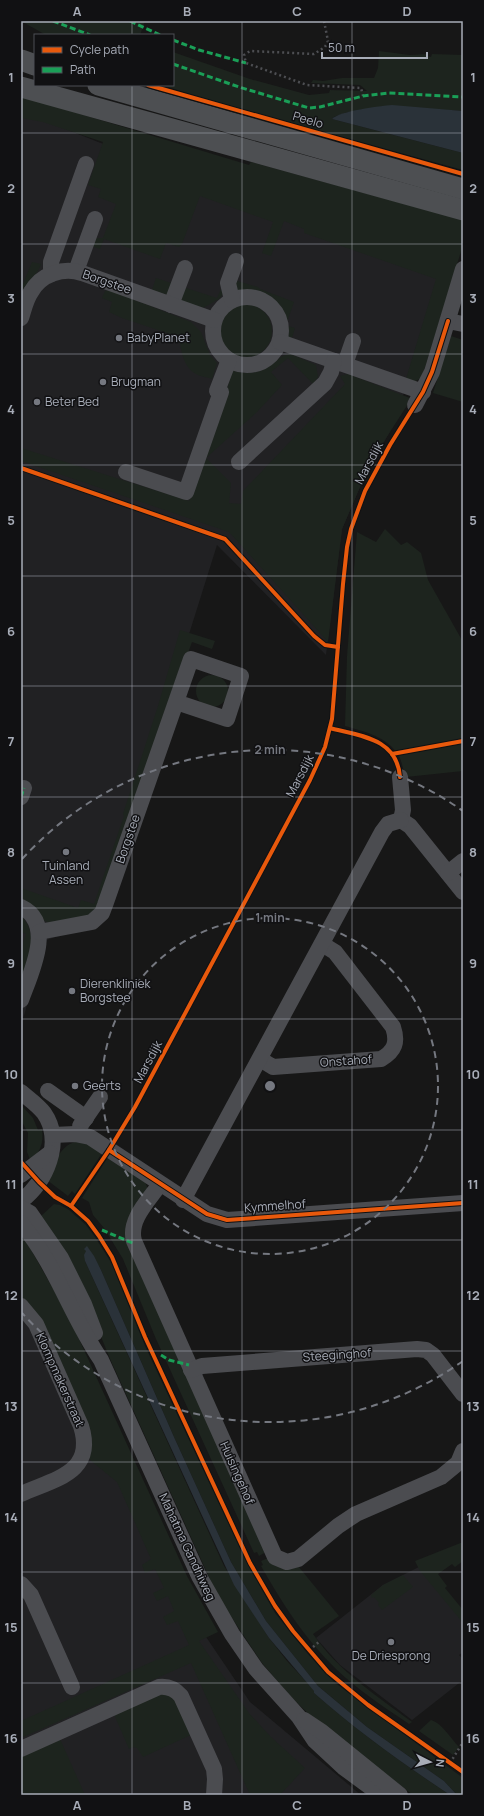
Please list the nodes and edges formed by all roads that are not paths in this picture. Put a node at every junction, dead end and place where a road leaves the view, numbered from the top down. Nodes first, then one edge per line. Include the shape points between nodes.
1 (21, 60) edge
2 (34, 64) edge
3 (102, 86) edge
4 (21, 87) edge
5 (86, 164) dead end
6 (463, 189) edge
7 (463, 210) edge
8 (95, 218) dead end
9 (236, 261) dead end
10 (185, 268) dead end
11 (463, 268) edge
12 (76, 271) junction
13 (51, 274) junction
14 (232, 300) junction
15 (172, 305) junction
16 (21, 317) edge
17 (214, 320) junction
18 (455, 322) edge
19 (353, 341) dead end
20 (280, 342) junction
21 (228, 360) junction
22 (339, 363) junction
23 (240, 462) dead end
24 (126, 472) dead end
25 (176, 702) dead end
26 (400, 777) dead end
27 (401, 820) junction
28 (463, 861) edge
29 (448, 873) junction
30 (463, 892) edge
31 (21, 907) edge
32 (39, 932) junction
33 (322, 944) junction
34 (21, 1000) edge
35 (260, 1060) junction
36 (48, 1091) dead end
37 (21, 1092) edge
38 (100, 1098) dead end
39 (86, 1118) junction
40 (75, 1134) junction
41 (53, 1135) junction
42 (50, 1153) junction
43 (21, 1175) edge
44 (160, 1184) junction
45 (183, 1200) junction
46 (21, 1201) edge
47 (463, 1203) edge
48 (21, 1208) edge
49 (21, 1223) edge
50 (21, 1306) edge
51 (101, 1360) junction
52 (191, 1370) junction
53 (463, 1394) edge
54 (463, 1451) edge
55 (24, 1488) edge
56 (21, 1584) edge
57 (72, 1687) dead end
58 (299, 1717) junction
59 (21, 1749) edge
60 (361, 1789) edge
61 (380, 1791) edge
62 (214, 1795) edge
63 (400, 1795) edge

1 - 2 main road
3 - 6 main road, Peelo
4 - 7 main road
5 - 13 street via 51,262
8 - 12 street
9 - 14 street via 228,283
10 - 15 street
11 - 18 street
12 - 13 street, Borgstee
12 - 15 street, Borgstee
13 - 16 street via 30,292
14 - 17 street via 221,308
14 - 20 street via 255,297 274,309 280,319
15 - 17 street, Borgstee
17 - 21 street via 213,338 216,347
18 - 22 street via 419,398
19 - 22 street
20 - 21 street via 274,353 253,365 240,365
20 - 22 street
21 - 24 street via 217,391 221,392 186,492
22 - 23 street via 325,383
25 - 32 street, Borgstee via 102,913 92,922
26 - 27 street via 403,810
27 - 29 street via 410,826
27 - 33 street via 388,824 382,832
28 - 29 street
29 - 30 street
31 - 32 street via 36,923
32 - 34 street via 36,957
33 - 35 street
33 - 35 street, Onstahof via 335,952 393,1027 395,1046 381,1059 273,1067
35 - 45 street
36 - 39 street
37 - 41 street via 44,1112
38 - 39 street
39 - 40 street
40 - 41 street, Kymmelhof
40 - 44 street, Kymmelhof via 90,1137
41 - 42 street
42 - 43 street
42 - 46 street via 45,1173
44 - 45 street, Kymmelhof
44 - 52 street, Huisingehof via 135,1221 132,1234
45 - 47 street, Kymmelhof via 207,1214 227,1220
48 - 51 street, Mahatma Gandhiweg via 30,1212 61,1258 84,1304
49 - 51 street, Mahatma Gandhiweg via 43,1252
50 - 55 street, Klompmakerstraat via 36,1324 85,1438 85,1450 72,1471
51 - 58 street, Mahatma Gandhiweg via 206,1591 245,1655
52 - 53 street, Steeginghof via 202,1366 417,1349 426,1350 433,1355
52 - 54 street, Huisingehof via 272,1552 283,1561 293,1562 298,1559 356,1514 441,1477 458,1463
56 - 57 street via 31,1595
58 - 60 street, Mahatma Gandhiweg via 315,1741
58 - 61 street, Mahatma Gandhiweg via 322,1732
59 - 62 street via 159,1687 168,1687 181,1696 214,1769
60 - 61 street, Mahatma Gandhiweg
61 - 63 street, Mahatma Gandhiweg

